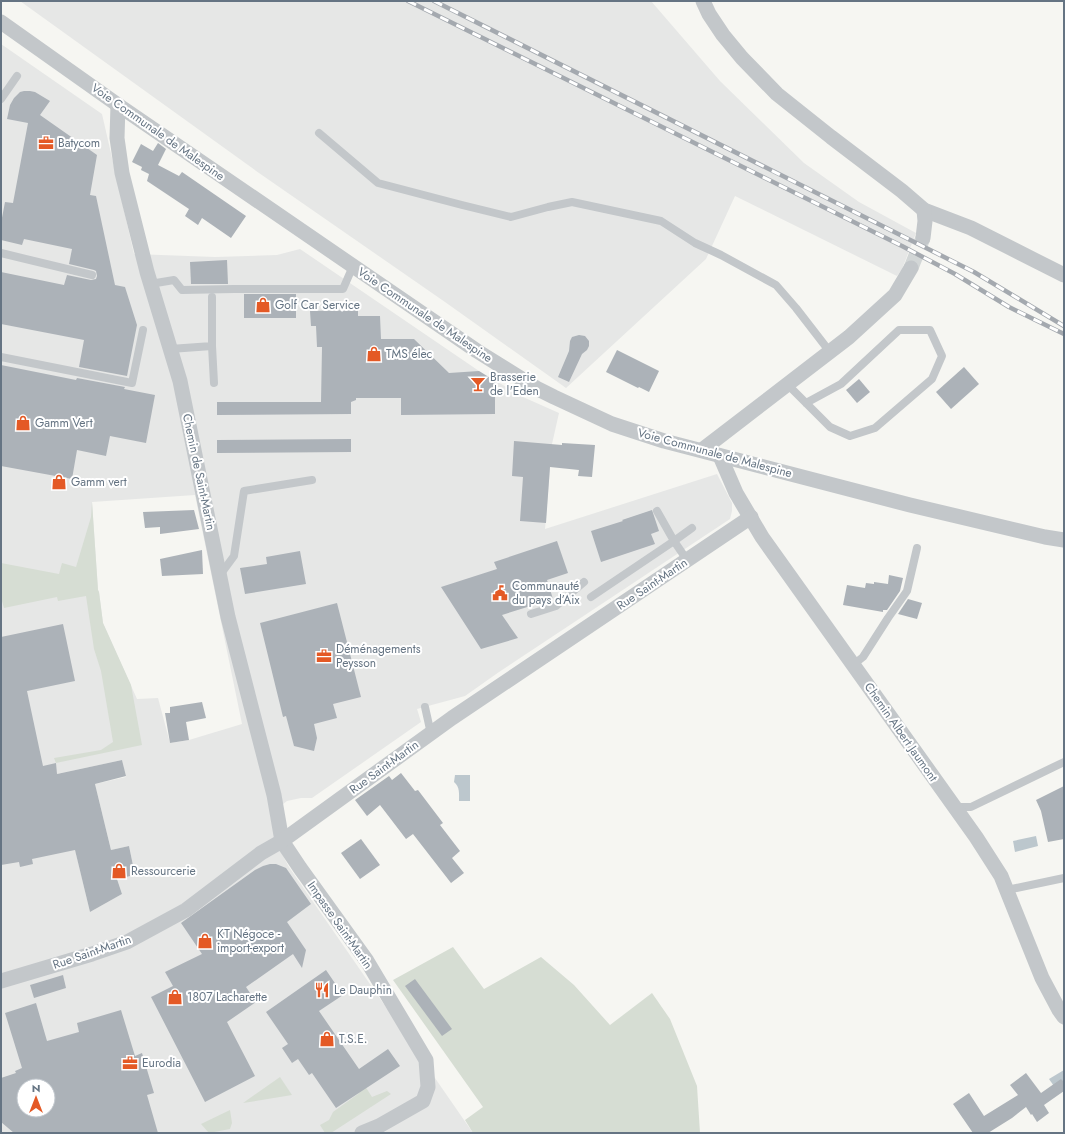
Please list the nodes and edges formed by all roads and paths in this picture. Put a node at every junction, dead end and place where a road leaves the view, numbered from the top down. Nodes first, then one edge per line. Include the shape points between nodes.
1 (703, 1) edge
2 (2, 24) edge
3 (17, 76) dead end
4 (1, 100) edge
5 (1, 104) edge
6 (118, 105) junction
7 (320, 133) dead end
8 (924, 210) junction
9 (923, 238) tunnel mouth
10 (1, 253) edge
11 (353, 266) junction
12 (911, 268) tunnel mouth
13 (92, 275) dead end
14 (1064, 275) edge
15 (150, 284) junction
16 (212, 297) dead end
17 (143, 330) dead end
18 (212, 346) junction
19 (170, 349) junction
20 (830, 352) junction
21 (1, 357) edge
22 (214, 383) dead end
23 (788, 385) junction
24 (806, 403) junction
25 (702, 450) junction
26 (720, 456) junction
27 (312, 480) dead end
28 (657, 510) dead end
29 (751, 517) junction
30 (692, 528) dead end
31 (1064, 540) edge
32 (674, 541) junction
33 (918, 548) dead end
34 (687, 560) junction
35 (220, 576) junction
36 (584, 582) dead end
37 (591, 597) dead end
38 (531, 614) dead end
39 (853, 665) junction
40 (425, 707) dead end
41 (431, 734) junction
42 (1064, 762) edge
43 (954, 807) junction
44 (282, 841) junction
45 (1064, 878) edge
46 (1007, 890) junction
47 (1, 981) edge
48 (1064, 1017) edge
49 (362, 1133) edge

1 - 8 street via 709,14 742,58 777,94
2 - 6 street, Voie Communale de Malespine
3 - 4 lane
4 - 5 lane
6 - 11 street, Voie Communale de Malespine
6 - 15 street, Chemin de Saint-Martin via 117,138 122,173
7 - 20 lane via 378,183 462,205 510,217 572,202 661,221 695,244 776,285
8 - 9 street
8 - 14 street via 971,228
10 - 13 lane
11 - 15 lane via 343,289 182,290 174,280
11 - 25 street, Voie Communale de Malespine via 477,351 538,389 612,424
12 - 20 street via 895,295
15 - 19 street, Chemin de Saint-Martin
16 - 18 lane
17 - 21 lane via 132,383
18 - 19 lane
18 - 22 lane
19 - 35 street, Chemin de Saint-Martin via 180,381
20 - 23 street
23 - 24 lane
23 - 25 street
24 - 24 lane via 841,384 899,330 930,330 942,356 932,379 875,428 850,436 830,427
25 - 26 street, Voie Communale de Malespine
26 - 29 street, Chemin Albert Jaumont via 736,493
26 - 31 street, Voie Communale de Malespine via 910,505
27 - 35 lane via 244,491 234,556
28 - 32 lane
29 - 34 street, Rue Saint-Martin
29 - 39 street, Chemin Albert Jaumont via 762,537
30 - 32 lane
32 - 34 lane
32 - 37 lane
33 - 39 lane via 907,591 863,657
34 - 41 street, Rue Saint-Martin
35 - 44 street, Chemin de Saint-Martin via 228,617 274,795
36 - 38 lane via 556,606
39 - 43 street, Chemin Albert Jaumont
40 - 41 lane
41 - 44 street, Rue Saint-Martin
42 - 43 lane via 971,807
43 - 46 street, Chemin Albert Jaumont via 1001,876
44 - 47 street, Rue Saint-Martin via 261,853 186,910 127,942
44 - 49 street, Impasse Saint-Martin via 367,961 426,1060 428,1087 423,1101
45 - 46 lane
46 - 48 street, Chemin Albert Jaumont via 1042,978

